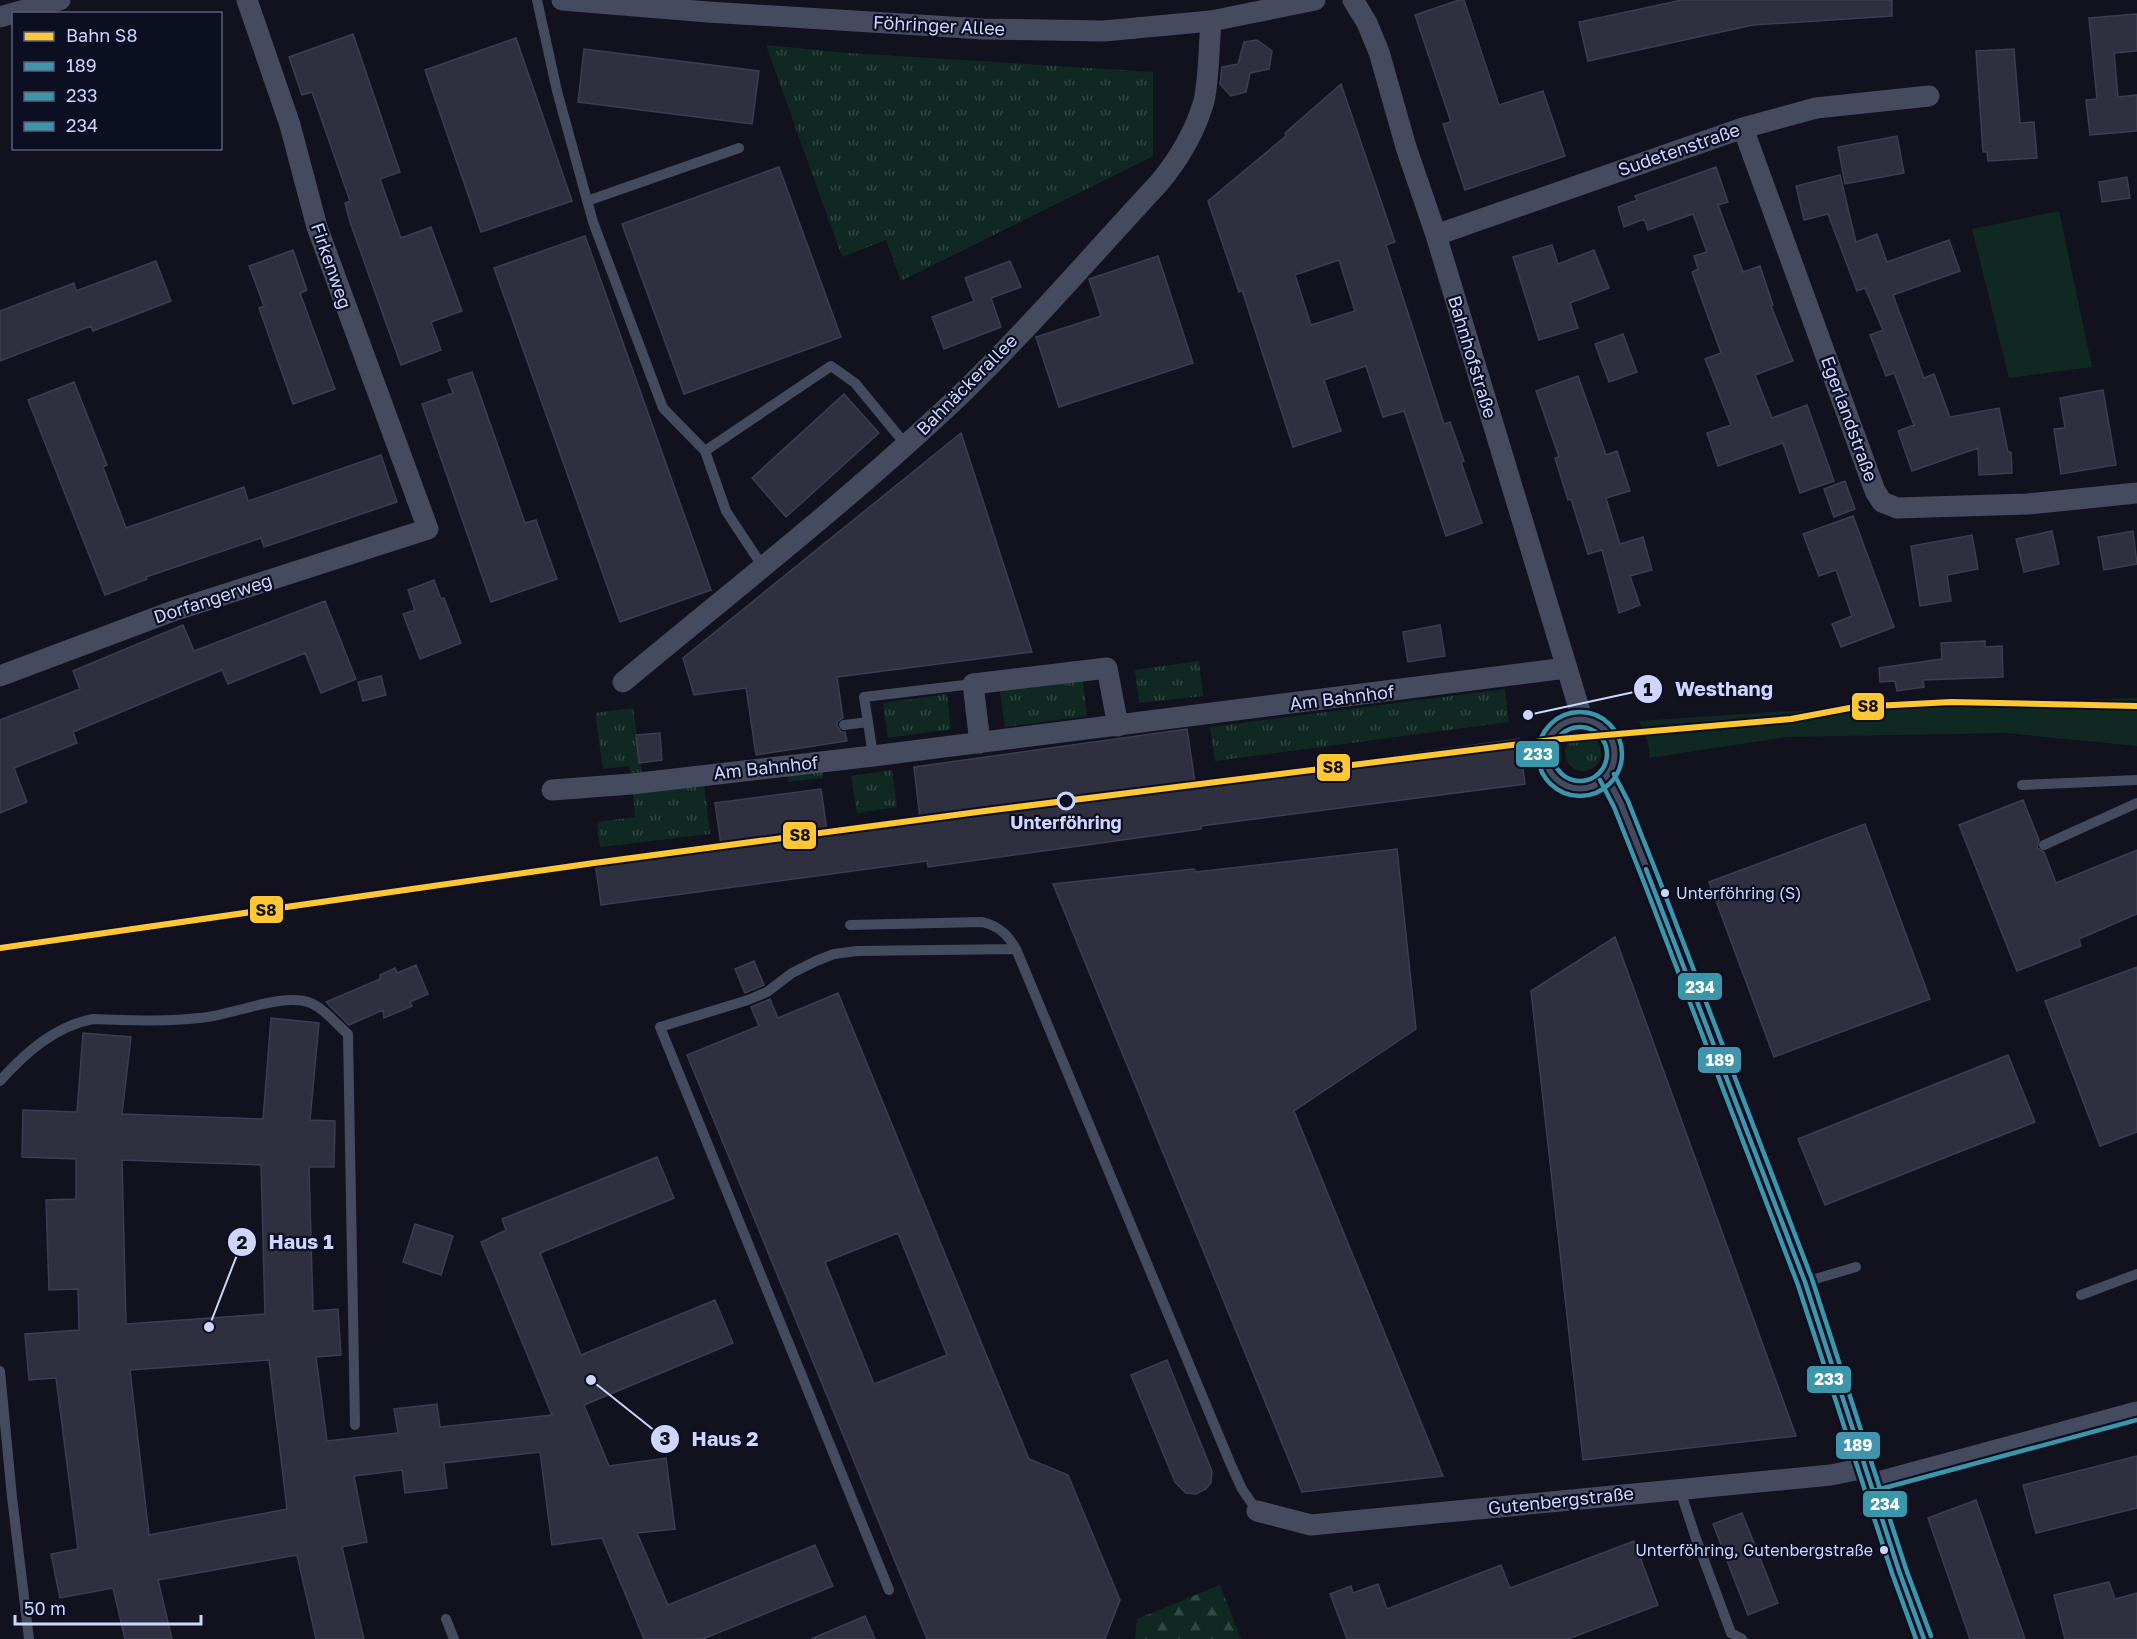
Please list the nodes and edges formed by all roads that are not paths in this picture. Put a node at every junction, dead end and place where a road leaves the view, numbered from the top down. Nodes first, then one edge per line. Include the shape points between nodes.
1 (60, 0) edge
2 (248, 0) edge
3 (537, 0) edge
4 (562, 0) edge
5 (1315, 0) edge
6 (1353, 0) edge
7 (709, 6) edge
8 (18, 12) edge
9 (1211, 21) junction
10 (1929, 96) dead end
11 (1743, 128) junction
12 (739, 148) dead end
13 (587, 201) junction
14 (1436, 235) junction
15 (906, 445) junction
16 (705, 451) junction
17 (2137, 493) edge
18 (428, 529) joint
19 (762, 567) junction
20 (1566, 668) junction
21 (0, 676) edge
22 (623, 682) dead end
23 (973, 684) junction
24 (1582, 718) junction
25 (868, 722) junction
26 (844, 725) dead end
27 (1118, 726) junction
28 (980, 743) junction
29 (873, 756) junction
30 (1607, 777) junction
31 (2137, 780) edge
32 (2022, 785) dead end
33 (552, 790) dead end
34 (2137, 803) edge
35 (2044, 845) dead end
36 (850, 925) dead end
37 (1016, 949) junction
38 (0, 1081) edge
39 (1856, 1267) dead end
40 (2137, 1274) edge
41 (1805, 1282) junction
42 (2081, 1295) dead end
43 (0, 1371) edge
44 (2137, 1412) edge
45 (355, 1425) dead end
46 (1868, 1476) junction
47 (1680, 1490) junction
48 (1257, 1511) joint
49 (889, 1590) dead end
50 (446, 1619) dead end
51 (29, 1639) edge
52 (454, 1639) edge
53 (1742, 1639) edge
54 (1924, 1639) edge

1 - 8 street
2 - 18 street, Firkenweg via 290,125 317,227
3 - 13 lane via 556,91
4 - 7 street, Föhringer Allee
5 - 9 street, Föhringer Allee
6 - 14 street, Bahnhofstraße via 1379,52
7 - 9 street, Föhringer Allee via 982,29 1104,31
9 - 15 street, Bahnäckerallee via 1204,99 1179,158 985,370
10 - 11 street, Sudetenstraße via 1816,108
11 - 14 street, Sudetenstraße
11 - 17 street, Egerlandstraße via 1882,502 1897,508 2028,504
12 - 13 lane
13 - 16 lane via 663,408
14 - 20 street, Bahnhofstraße
15 - 16 lane via 855,383 831,366
15 - 19 street, Bahnäckerallee
16 - 19 lane via 726,511
18 - 21 street, Dorfangerweg via 174,611
19 - 22 street, Bahnäckerallee
20 - 24 street, Bahnhofstraße
20 - 27 street, Am Bahnhof
23 - 25 lane via 864,697
23 - 27 street via 1107,668
23 - 28 street
24 - 30 street via 1602,726 1614,743 1615,762
24 - 30 street via 1570,720 1551,733 1546,744 1548,767 1554,777 1575,788 1598,784
25 - 26 lane
25 - 29 lane
27 - 28 street, Am Bahnhof
28 - 29 street, Am Bahnhof
29 - 33 street, Am Bahnhof
30 - 41 street via 1652,882
31 - 32 lane
34 - 35 lane
36 - 37 lane via 982,922 992,924 1009,937
37 - 48 lane via 1231,1465
37 - 49 lane via 834,954 748,1000 660,1027
38 - 45 lane via 37,1045 93,1019 198,1018 298,1001 317,1007 348,1034
39 - 41 lane
40 - 42 lane
41 - 46 street
43 - 51 lane
44 - 46 street, Gutenbergstraße
46 - 47 street, Gutenbergstraße via 1831,1475
46 - 54 street
47 - 48 street, Gutenbergstraße via 1311,1525
47 - 53 lane via 1731,1633
50 - 52 lane

